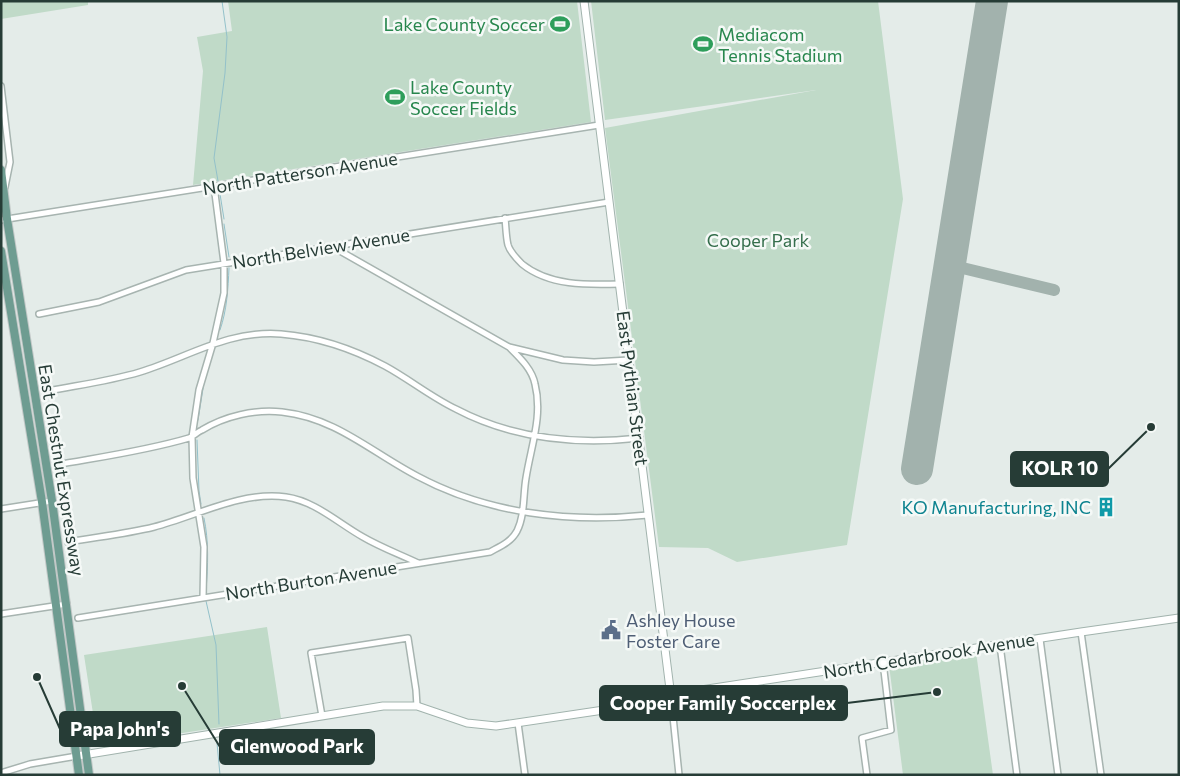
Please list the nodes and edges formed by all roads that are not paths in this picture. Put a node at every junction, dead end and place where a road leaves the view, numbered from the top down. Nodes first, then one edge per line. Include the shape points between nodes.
1 (584, 1) edge
2 (1, 86) edge
3 (600, 125) junction
4 (1, 170) edge
5 (214, 186) junction
6 (4, 192) junction
7 (609, 202) junction
8 (505, 218) junction
9 (4, 220) edge
10 (333, 246) junction
11 (1, 251) edge
12 (224, 263) junction
13 (620, 284) junction
14 (38, 314) dead end
15 (213, 343) junction
16 (509, 347) junction
17 (529, 353) junction
18 (629, 360) junction
19 (526, 364) junction
20 (48, 391) dead end
21 (535, 436) junction
22 (192, 437) junction
23 (640, 438) junction
24 (56, 465) dead end
25 (52, 500) junction
26 (42, 502) junction
27 (1, 509) edge
28 (522, 512) junction
29 (199, 514) junction
30 (648, 515) junction
31 (68, 542) dead end
32 (400, 555) junction
33 (418, 563) junction
34 (399, 566) junction
35 (202, 598) junction
36 (67, 604) junction
37 (56, 606) junction
38 (1, 614) edge
39 (78, 618) dead end
40 (1179, 618) edge
41 (1081, 632) junction
42 (1040, 638) junction
43 (1000, 645) junction
44 (883, 662) junction
45 (671, 697) junction
46 (417, 706) junction
47 (322, 716) junction
48 (518, 724) junction
49 (86, 754) junction
50 (77, 756) junction
51 (1, 773) edge
52 (79, 775) edge
53 (89, 775) edge
54 (525, 775) edge
55 (680, 775) edge
56 (867, 775) edge
57 (1016, 775) edge
58 (1058, 775) edge
59 (1101, 775) edge

1 - 3 street, East Pythian Street
2 - 6 street via 10,162
3 - 5 street, North Patterson Avenue
3 - 7 street, East Pythian Street
4 - 6 main road, East Chestnut Expressway
5 - 9 street, North Patterson Avenue
5 - 12 street
6 - 9 main road, East Chestnut Expressway
7 - 8 street, North Belview Avenue
7 - 13 street, East Pythian Street
8 - 10 street, North Belview Avenue
8 - 13 street via 509,247 517,260 533,273 575,284
9 - 25 main road, East Chestnut Expressway
10 - 12 street, North Belview Avenue
10 - 16 street
11 - 26 main road, East Chestnut Expressway
12 - 14 street, North Belview Avenue via 173,273 99,302
12 - 15 street via 224,293
13 - 18 street, East Pythian Street
15 - 20 street via 142,371
15 - 21 street via 242,335 280,334 317,339 353,350 386,366 456,409 490,425
15 - 22 street via 199,390
16 - 17 street
16 - 19 street
17 - 18 street via 586,362
17 - 19 street
18 - 23 street, East Pythian Street
19 - 21 street, North Burton Avenue via 535,382 539,408
21 - 23 street via 572,441
21 - 28 street, North Burton Avenue
22 - 24 street
22 - 28 street via 234,416 254,412 282,412 319,420 417,476 462,496
22 - 29 street
23 - 30 street, East Pythian Street
25 - 26 street
25 - 36 main road, East Chestnut Expressway
26 - 27 street
26 - 37 main road, East Chestnut Expressway
28 - 30 street via 566,518
28 - 33 street, North Burton Avenue via 517,530 507,543 490,552
29 - 31 street via 153,527
29 - 32 street via 254,496 286,497 310,504 362,537
29 - 35 street via 204,547
30 - 45 street, East Pythian Street
32 - 33 street
32 - 34 street
33 - 34 street, North Burton Avenue
34 - 35 street, North Burton Avenue
35 - 39 street, North Burton Avenue
36 - 37 street
36 - 49 main road, East Chestnut Expressway
37 - 38 street
37 - 50 main road, East Chestnut Expressway
40 - 41 street, North Cedarbrook Avenue
41 - 42 street, North Cedarbrook Avenue
41 - 59 street
42 - 43 street, North Cedarbrook Avenue
42 - 58 street
43 - 44 street, North Cedarbrook Avenue
43 - 57 street
44 - 45 street, North Cedarbrook Avenue
44 - 56 street via 891,730 862,738
45 - 48 street, North Cedarbrook Avenue
45 - 55 street, East Pythian Street
46 - 47 street, North Cedarbrook Avenue via 383,706
46 - 47 street via 408,638 311,653
46 - 48 street, North Cedarbrook Avenue via 477,725
47 - 49 street, North Cedarbrook Avenue
48 - 54 street
49 - 50 street, North Cedarbrook Avenue
49 - 53 main road, East Chestnut Expressway
50 - 51 street, North Cedarbrook Avenue
50 - 52 main road, East Chestnut Expressway

